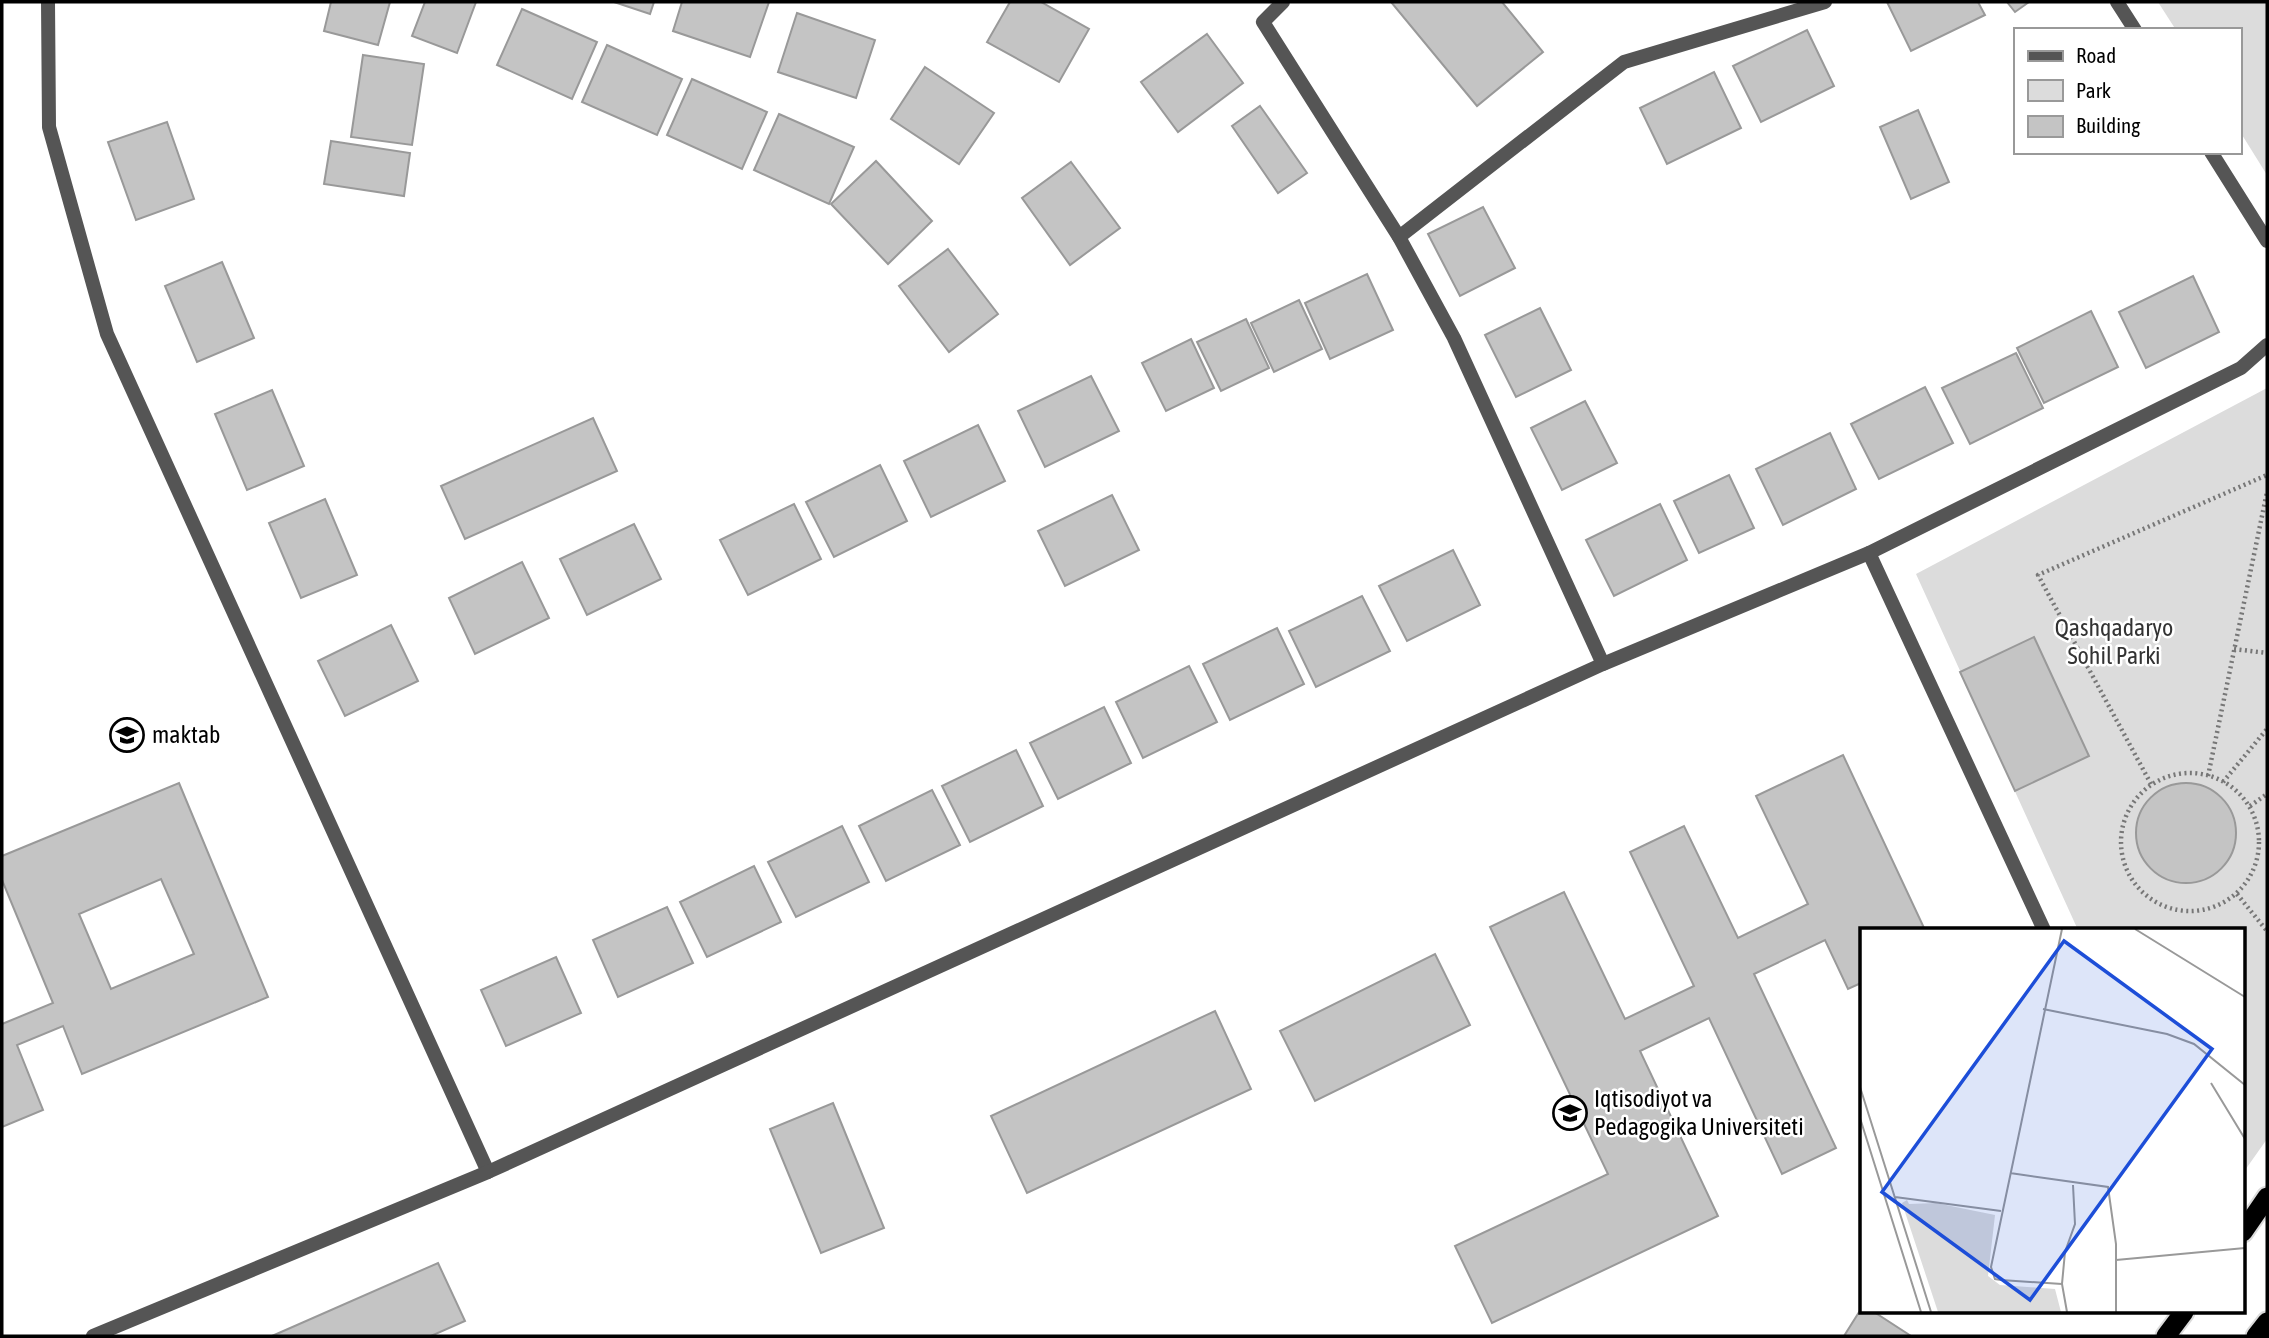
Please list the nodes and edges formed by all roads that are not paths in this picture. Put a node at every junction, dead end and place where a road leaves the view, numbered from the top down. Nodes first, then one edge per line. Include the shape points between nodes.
1 (48, 2) edge
2 (1283, 2) edge
3 (1825, 2) edge
4 (2117, 2) edge
5 (2134, 28) edge
6 (2212, 154) edge
7 (1399, 237) junction
8 (2267, 241) edge
9 (2267, 345) edge
10 (1869, 553) junction
11 (1603, 664) junction
12 (2043, 928) edge
13 (488, 1172) junction
14 (2267, 1197) edge
15 (2244, 1231) edge
16 (2182, 1314) edge
17 (2267, 1322) edge
18 (93, 1336) edge
19 (2166, 1336) edge
20 (2256, 1336) edge

1 - 13 street via 49,127 107,334
2 - 7 street via 1263,22
3 - 7 street via 1624,62
4 - 5 street
6 - 8 street
7 - 11 street via 1454,338
9 - 10 street via 2241,368
10 - 11 street
10 - 12 street
11 - 13 street
13 - 18 street
14 - 15 highway
16 - 19 highway
17 - 20 highway

